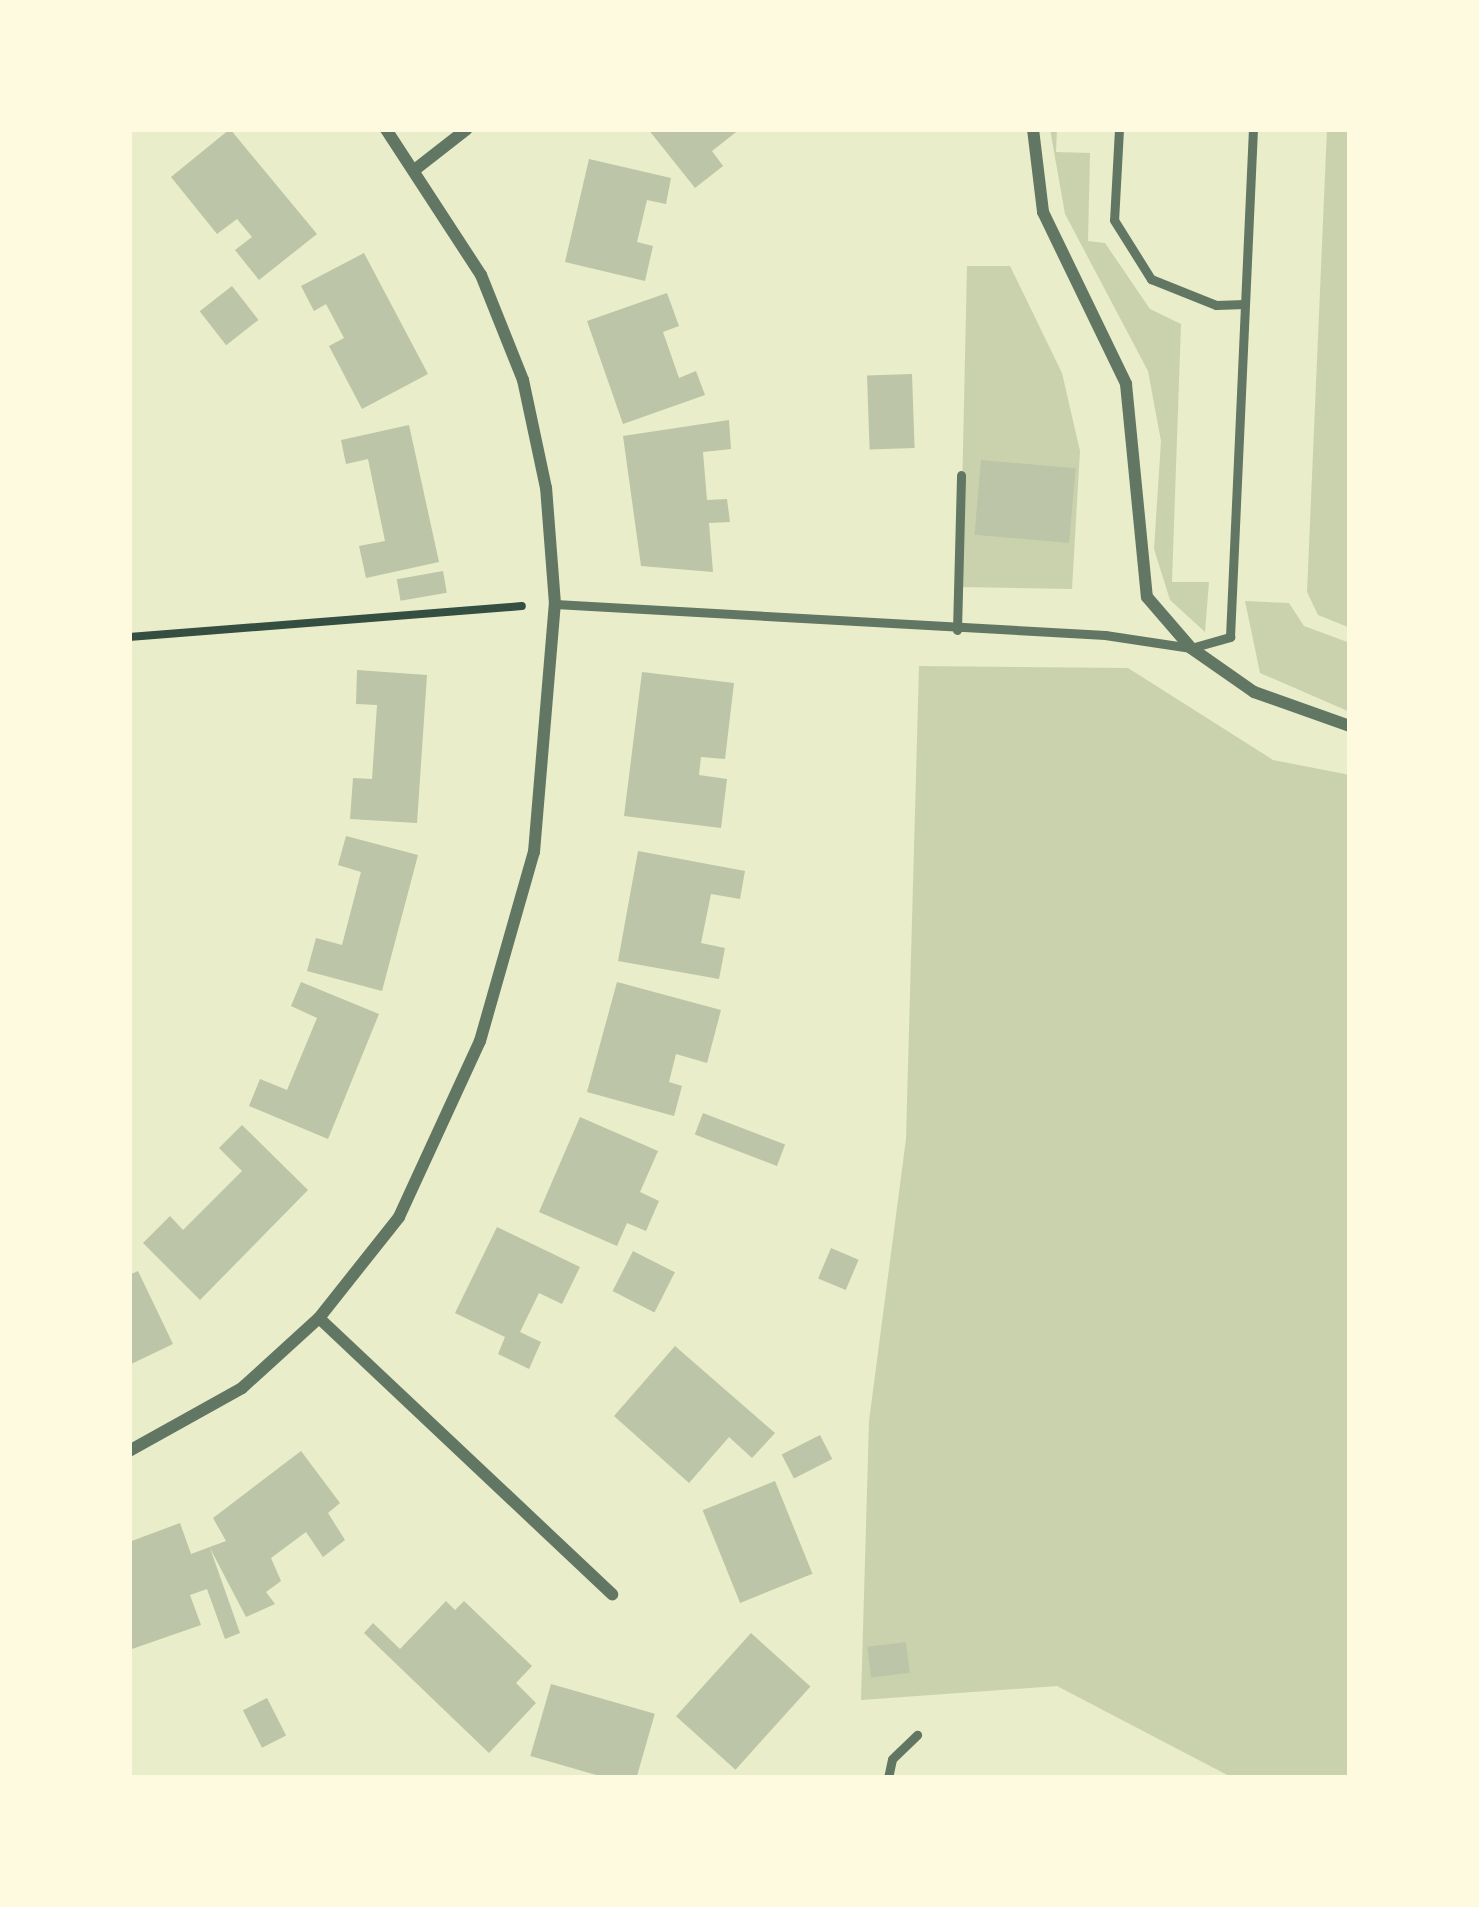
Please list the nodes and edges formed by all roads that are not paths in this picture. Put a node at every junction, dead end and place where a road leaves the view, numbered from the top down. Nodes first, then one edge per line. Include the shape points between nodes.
1 (386, 129) edge
2 (466, 129) edge
3 (1033, 129) edge
4 (1119, 129) edge
5 (1253, 129) edge
6 (418, 168) junction
7 (1245, 304) junction
8 (961, 475) dead end
9 (554, 604) junction
10 (957, 630) junction
11 (1191, 649) junction
12 (1350, 726) edge
13 (319, 1318) junction
14 (129, 1451) edge
15 (612, 1594) dead end
16 (916, 1735) dead end
17 (888, 1778) edge

1 - 6 street
2 - 6 street
3 - 11 street via 1042,212 1126,384 1147,597
4 - 7 lane via 1114,220 1151,279 1216,305
5 - 7 lane
6 - 9 street via 481,274 523,380 546,488
7 - 11 lane via 1229,637
8 - 10 lane
9 - 10 lane
9 - 13 street via 534,852 512,946 442,1134 399,1217
10 - 11 lane via 1105,635
11 - 12 street via 1254,692
13 - 14 street via 242,1388
13 - 15 street
16 - 17 lane via 892,1760

